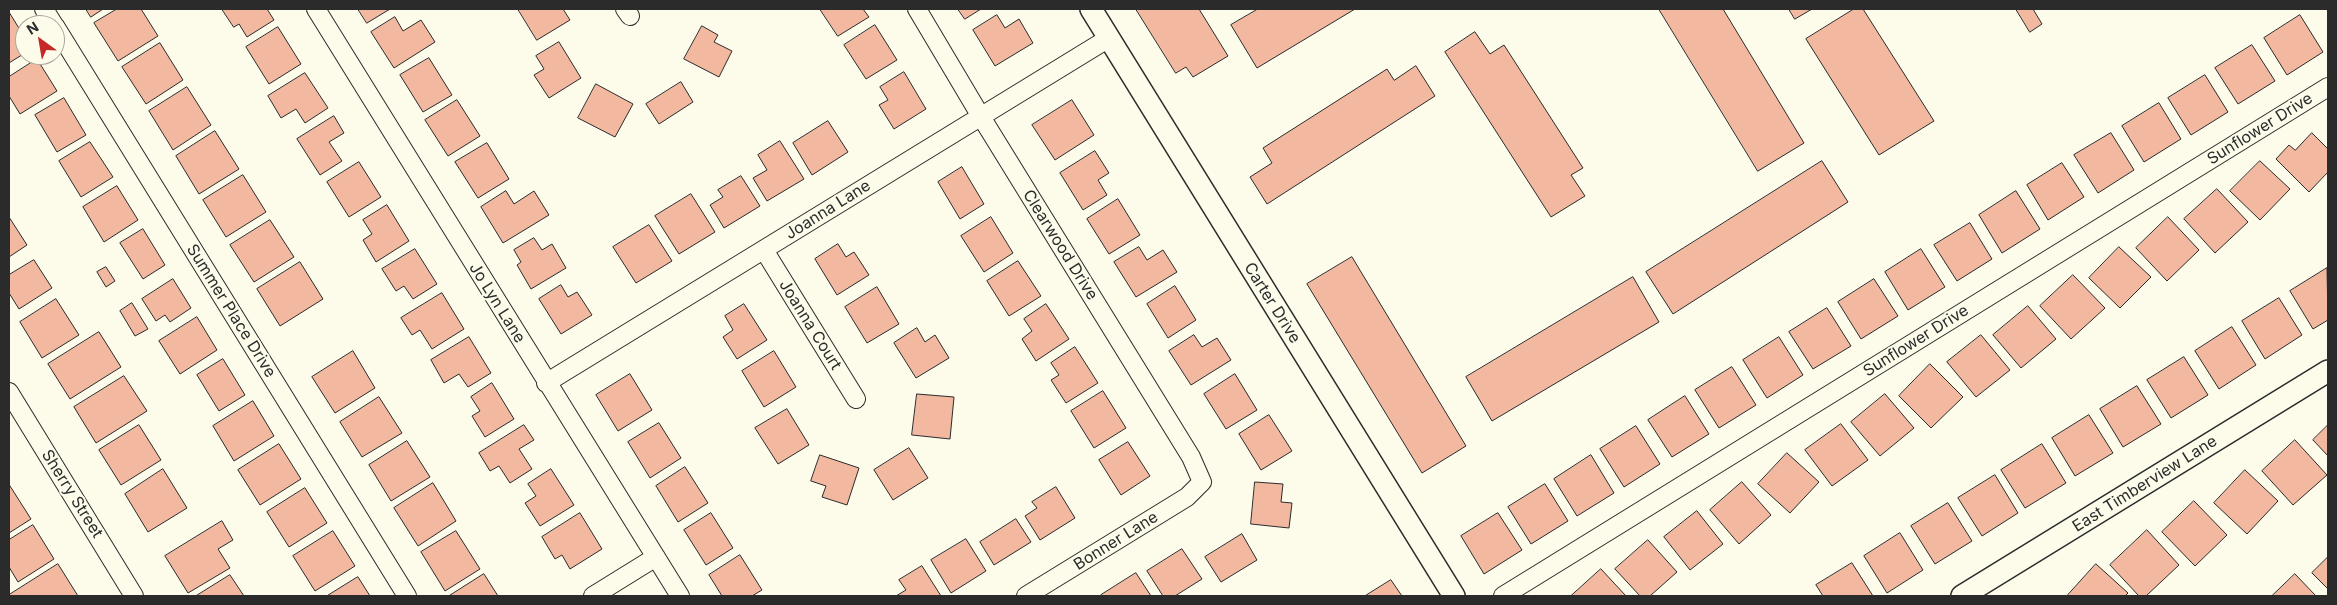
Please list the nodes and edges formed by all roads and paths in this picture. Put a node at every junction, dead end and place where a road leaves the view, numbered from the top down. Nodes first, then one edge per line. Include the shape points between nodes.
1 (316, 9) edge
2 (917, 9) edge
3 (1091, 9) edge
4 (1109, 38) junction
5 (65, 41) edge
6 (2328, 87) edge
7 (980, 115) junction
8 (764, 250) junction
9 (2328, 372) edge
10 (546, 383) junction
11 (9, 392) edge
12 (856, 399) dead end
13 (1202, 482) joint
14 (656, 557) junction
15 (134, 596) edge
16 (407, 596) edge
17 (593, 596) edge
18 (680, 596) edge
19 (1026, 596) edge
20 (1454, 596) edge
21 (1504, 596) edge
22 (1962, 596) edge

1 - 10 street, Jo Lyn Lane
2 - 7 street, Clearwood Drive
3 - 4 street, Carter Drive
4 - 7 street, Joanna Lane
4 - 20 street, Carter Drive
5 - 16 street, Summer Place Drive
6 - 21 street, Sunflower Drive
7 - 8 street, Joanna Lane
7 - 13 street, Clearwood Drive via 1191,457
8 - 10 street, Joanna Lane
8 - 12 street, Joanna Court
9 - 22 street, East Timberview Lane
10 - 14 street, Jo Lyn Lane
11 - 15 street, Sherry Street
13 - 19 street, Bonner Lane via 1187,497
14 - 17 street
14 - 18 street, Jo Lyn Lane

